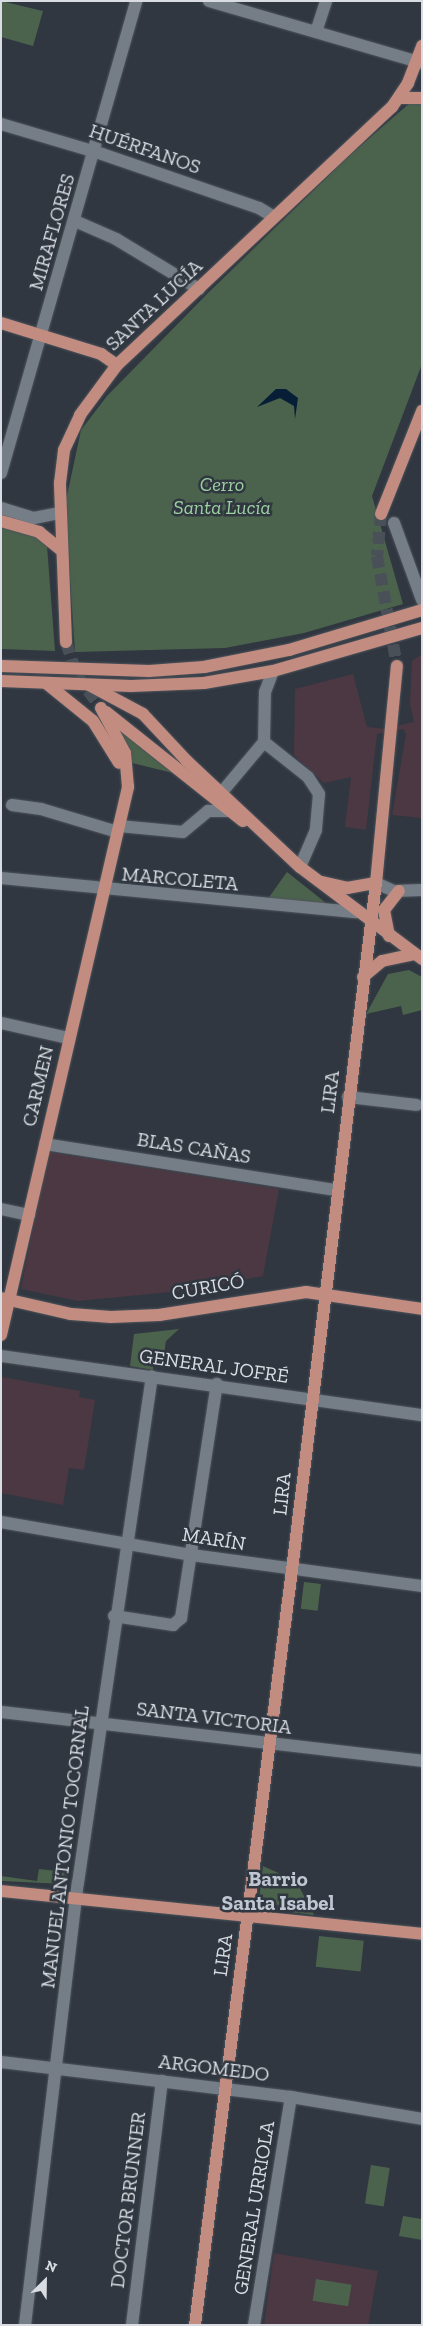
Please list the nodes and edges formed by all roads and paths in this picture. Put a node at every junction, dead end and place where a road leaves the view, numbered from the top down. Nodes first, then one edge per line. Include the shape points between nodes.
1 (136, 1) edge
2 (209, 1) edge
3 (326, 1) edge
4 (316, 32) junction
5 (422, 46) edge
6 (419, 62) edge
7 (399, 98) junction
8 (422, 98) edge
9 (1, 124) edge
10 (94, 151) junction
11 (274, 218) junction
12 (74, 221) junction
13 (199, 290) junction
14 (1, 323) edge
15 (42, 336) junction
16 (117, 365) junction
17 (422, 411) edge
18 (1, 473) edge
19 (1, 508) edge
20 (59, 513) junction
21 (381, 514) tunnel mouth
22 (1, 521) edge
23 (394, 523) dead end
24 (60, 549) junction
25 (422, 600) edge
26 (422, 610) edge
27 (422, 628) edge
28 (66, 642) tunnel mouth
29 (1, 666) edge
30 (397, 666) tunnel mouth
31 (273, 671) junction
32 (1, 681) edge
33 (46, 683) junction
34 (89, 685) junction
35 (264, 742) junction
36 (222, 792) junction
37 (12, 805) dead end
38 (230, 812) junction
39 (115, 828) junction
40 (260, 831) junction
41 (300, 866) junction
42 (1, 878) edge
43 (317, 881) junction
44 (376, 883) junction
45 (101, 890) junction
46 (422, 890) edge
47 (399, 891) junction
48 (356, 912) junction
49 (370, 923) junction
50 (389, 936) junction
51 (418, 956) edge
52 (363, 977) junction
53 (1, 1023) edge
54 (68, 1038) junction
55 (348, 1097) junction
56 (417, 1105) dead end
57 (45, 1144) junction
58 (336, 1190) junction
59 (1, 1209) edge
60 (29, 1215) junction
61 (324, 1293) junction
62 (5, 1299) edge
63 (422, 1309) edge
64 (1, 1335) edge
65 (1, 1356) edge
66 (152, 1376) junction
67 (217, 1384) junction
68 (312, 1398) junction
69 (422, 1415) edge
70 (1, 1522) edge
71 (124, 1543) junction
72 (192, 1554) junction
73 (292, 1570) junction
74 (422, 1586) edge
75 (114, 1616) junction
76 (1, 1712) edge
77 (100, 1723) junction
78 (271, 1744) junction
79 (422, 1761) edge
80 (1, 1891) edge
81 (76, 1895) junction
82 (248, 1915) junction
83 (422, 1934) edge
84 (1, 2062) edge
85 (56, 2068) junction
86 (162, 2081) junction
87 (224, 2088) junction
88 (291, 2097) junction
89 (422, 2119) edge
90 (25, 2325) edge
91 (132, 2325) edge
92 (195, 2325) edge
93 (254, 2325) edge

1 - 10 street, MIRAFLORES
2 - 4 street
3 - 4 street
4 - 6 street
5 - 6 main road, SANTA LUCÍA
6 - 7 main road, SANTA LUCÍA
7 - 8 main road
7 - 11 main road, SANTA LUCÍA
9 - 10 street, HUÉRFANOS
10 - 11 street, HUÉRFANOS via 253,206
10 - 12 street, MIRAFLORES
11 - 13 main road, SANTA LUCÍA
12 - 13 street via 116,238
12 - 15 street, MIRAFLORES
13 - 16 main road, SANTA LUCÍA
14 - 15 main road
15 - 16 main road via 102,354
15 - 18 street, MIRAFLORES
16 - 20 main road, SANTA LUCÍA via 70,434 61,469
17 - 21 main road
19 - 20 street via 34,518
20 - 24 main road, SANTA LUCÍA
22 - 24 main road via 39,532
23 - 25 street
24 - 28 main road, SANTA LUCÍA
26 - 29 main road via 289,650 204,667 149,671
27 - 31 main road
30 - 44 main road, LIRA
31 - 34 main road via 182,685
31 - 35 street via 266,687
32 - 33 main road
33 - 34 main road
33 - 39 main road, CARMEN via 85,713 115,751 120,779
34 - 36 main road via 143,714
35 - 36 street
35 - 41 street via 308,777 319,794 316,830
36 - 40 main road
37 - 39 street
38 - 39 street via 208,811 183,832
38 - 39 main road, CARMEN via 100,707 127,763 128,787
38 - 40 main road
39 - 45 main road, CARMEN
40 - 41 main road
41 - 43 main road
42 - 45 street, MARCOLETA
43 - 44 main road via 347,888
43 - 48 main road
44 - 47 street
44 - 49 main road, LIRA
45 - 48 street, MARCOLETA
45 - 54 main road, CARMEN
46 - 47 street
47 - 50 main road via 384,910
48 - 49 main road
49 - 50 main road
49 - 52 main road, LIRA
50 - 51 main road
51 - 52 main road via 382,961
52 - 55 main road, LIRA
53 - 54 street
54 - 57 main road, CARMEN
55 - 56 street
55 - 58 main road, LIRA
57 - 58 street, BLAS CAÑAS
57 - 60 main road, CARMEN
58 - 61 main road, LIRA
59 - 60 street
60 - 62 main road, CARMEN
61 - 62 main road, CURICÓ via 294,1293 140,1316 71,1314
61 - 63 main road, CURICÓ
61 - 68 main road, LIRA
62 - 64 main road, CARMEN
65 - 66 street, GENERAL JOFRÉ
66 - 67 street, GENERAL JOFRÉ
66 - 71 street, MANUEL ANTONIO TOCORNAL
67 - 68 street, GENERAL JOFRÉ
67 - 72 street
68 - 69 street, GENERAL JOFRÉ
68 - 73 main road, LIRA
70 - 71 street, MARÍN
71 - 72 street, MARÍN
71 - 75 street, MANUEL ANTONIO TOCORNAL
72 - 73 street, MARÍN
72 - 75 street via 178,1623
73 - 74 street, MARÍN
73 - 78 main road, LIRA
75 - 77 street, MANUEL ANTONIO TOCORNAL
76 - 77 street, SANTA VICTORIA
77 - 78 street, SANTA VICTORIA
77 - 81 street, MANUEL ANTONIO TOCORNAL
78 - 79 street, SANTA VICTORIA
78 - 82 main road, LIRA
80 - 81 main road
81 - 82 main road
81 - 85 street, MANUEL ANTONIO TOCORNAL
82 - 83 main road
82 - 87 main road, LIRA
84 - 85 street, ARGOMEDO
85 - 86 street, ARGOMEDO
85 - 90 street, MANUEL ANTONIO TOCORNAL
86 - 87 street, ARGOMEDO
86 - 91 street, DOCTOR BRUNNER
87 - 88 street, ARGOMEDO
87 - 92 main road, LIRA
88 - 89 street, ARGOMEDO
88 - 93 street, GENERAL URRIOLA

